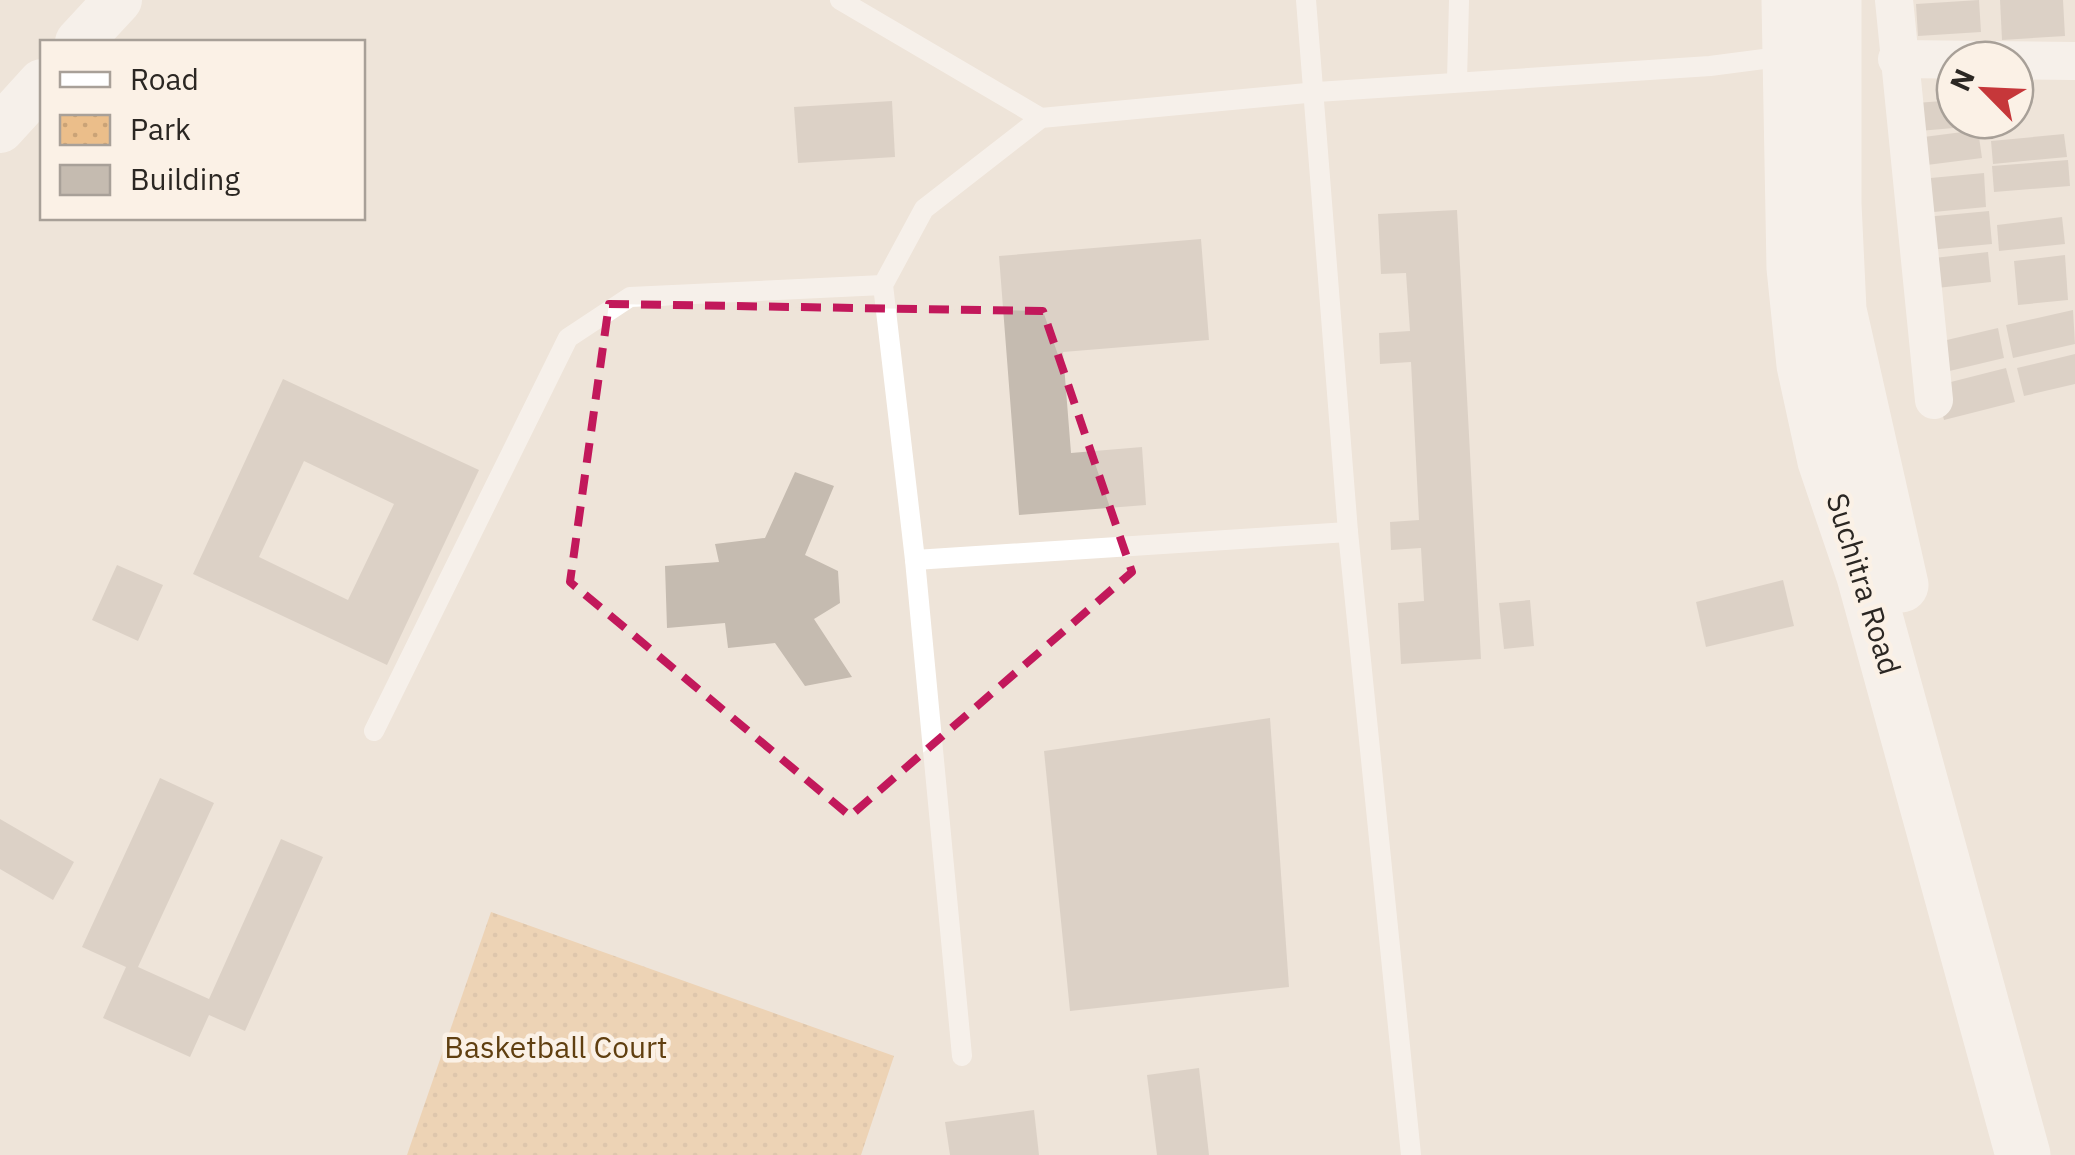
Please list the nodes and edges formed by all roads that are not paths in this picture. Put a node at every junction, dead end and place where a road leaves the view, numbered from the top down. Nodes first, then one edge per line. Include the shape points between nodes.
1 (118, 0) edge
2 (840, 0) edge
3 (1306, 0) edge
4 (1459, 0) edge
5 (1789, 0) edge
6 (1834, 0) edge
7 (1894, 0) edge
8 (81, 40) edge
9 (1789, 56) junction
10 (1897, 58) junction
11 (2075, 60) edge
12 (1457, 81) junction
13 (40, 85) edge
14 (1317, 92) junction
15 (1040, 118) junction
16 (0, 129) edge
17 (883, 285) junction
18 (1934, 400) dead end
19 (1348, 532) junction
20 (915, 560) junction
21 (1880, 571) junction
22 (374, 731) dead end
23 (962, 1056) dead end
24 (1410, 1155) edge
25 (2023, 1155) edge
26 (2062, 1155) edge

1 - 8 street
2 - 15 lane
3 - 14 lane
4 - 12 lane
5 - 9 main road, Suchitra Road
6 - 21 main road, Suchitra Road via 1840,310
7 - 10 street
9 - 12 lane
9 - 21 main road, Suchitra Road via 1794,268 1804,365 1825,460
10 - 11 street
10 - 18 street
12 - 14 lane
13 - 16 street
14 - 15 lane
14 - 19 lane
15 - 17 lane via 924,208
17 - 20 lane
17 - 22 lane via 630,297 568,338
19 - 20 lane
19 - 24 lane
20 - 23 lane
21 - 25 main road, Suchitra Road
21 - 26 main road, Suchitra Road

